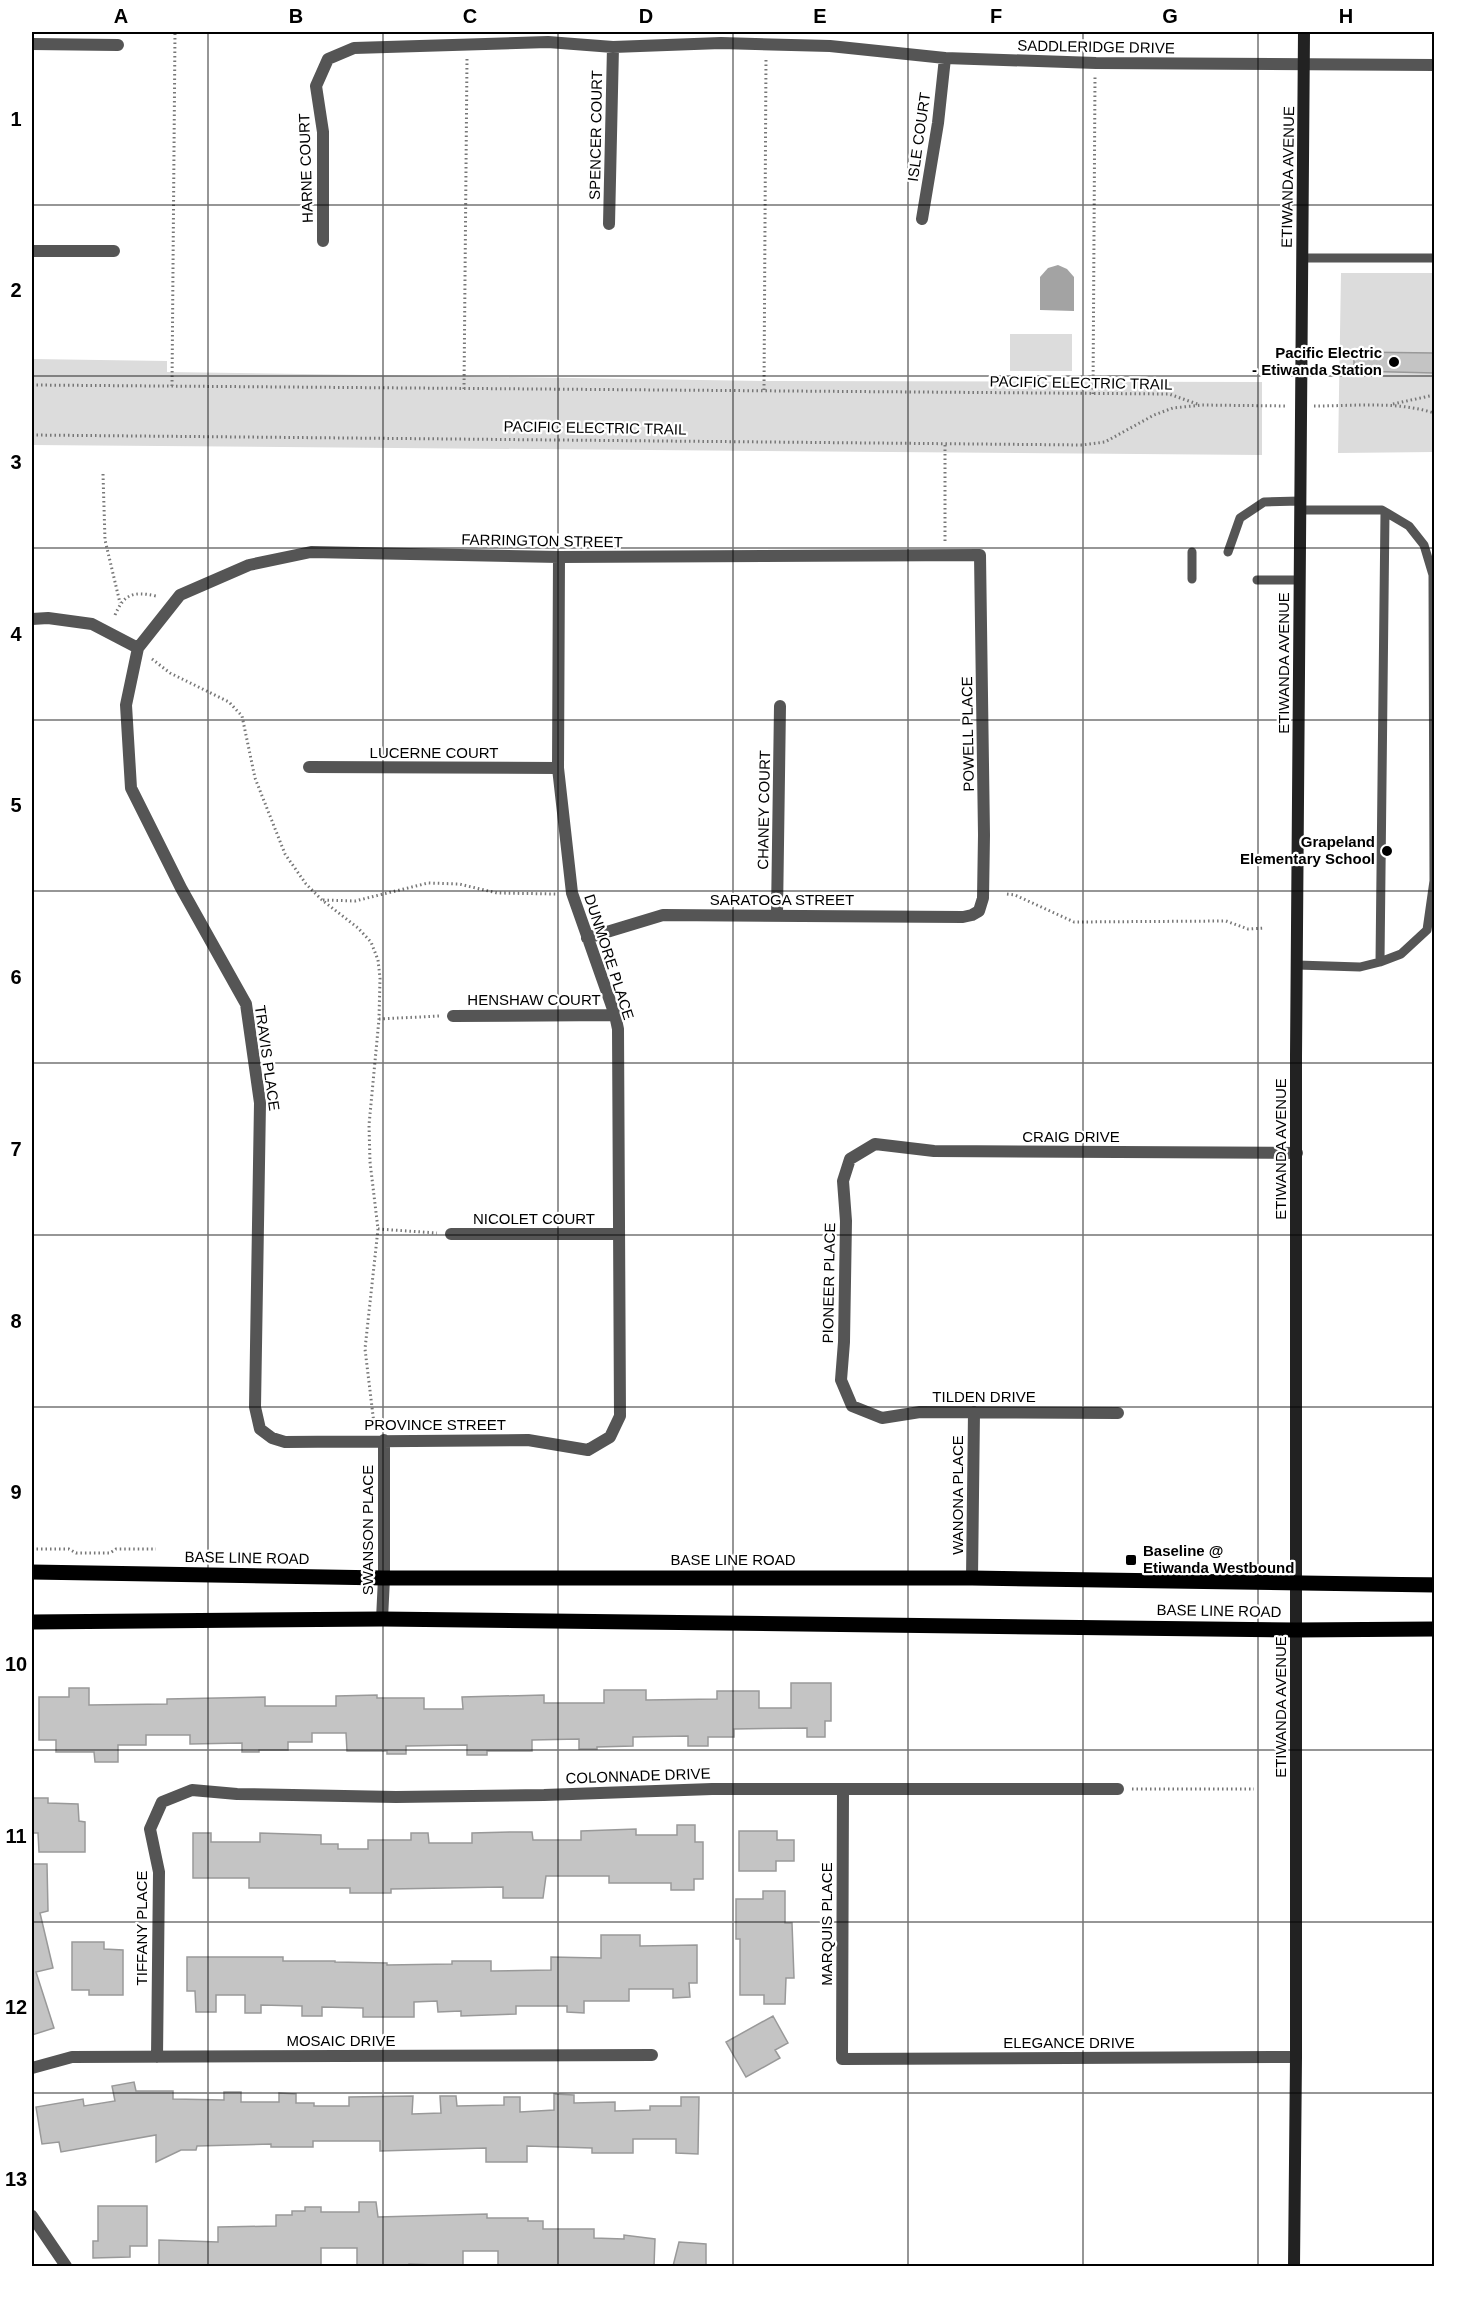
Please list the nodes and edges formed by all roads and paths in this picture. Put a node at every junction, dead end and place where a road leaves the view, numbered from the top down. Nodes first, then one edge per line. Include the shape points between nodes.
1 (175, 32) edge
2 (1304, 32) edge
3 (720, 37) edge
4 (32, 44) edge
5 (467, 44) junction
6 (766, 44) junction
7 (118, 45) dead end
8 (613, 47) junction
9 (945, 58) junction
10 (327, 59) joint
11 (1096, 63) junction
12 (1304, 64) junction
13 (1434, 65) edge
14 (922, 219) dead end
15 (609, 224) dead end
16 (323, 241) dead end
17 (32, 251) edge
18 (114, 251) dead end
19 (1302, 258) junction
20 (1434, 258) edge
21 (32, 384) edge
22 (172, 386) junction
23 (464, 389) junction
24 (764, 391) junction
25 (1093, 394) junction
26 (1434, 394) edge
27 (1434, 413) edge
28 (32, 435) edge
29 (945, 444) junction
30 (103, 474) dead end
31 (1300, 505) junction
32 (1385, 512) junction
33 (1192, 552) dead end
34 (1228, 552) dead end
35 (945, 555) junction
36 (980, 555) joint
37 (559, 557) junction
38 (1192, 579) dead end
39 (1257, 580) dead end
40 (1300, 580) junction
41 (156, 596) dead end
42 (120, 603) junction
43 (115, 615) dead end
44 (32, 619) edge
45 (138, 648) junction
46 (780, 706) dead end
47 (309, 767) dead end
48 (558, 768) junction
49 (572, 893) junction
50 (1007, 894) dead end
51 (322, 900) junction
52 (980, 911) joint
53 (777, 914) junction
54 (1265, 928) dead end
55 (587, 938) junction
56 (1380, 962) junction
57 (1297, 965) junction
58 (615, 1015) junction
59 (453, 1016) joint
60 (379, 1019) junction
61 (1297, 1154) junction
62 (850, 1159) joint
63 (378, 1229) junction
64 (451, 1234) joint
65 (618, 1234) junction
66 (852, 1406) joint
67 (974, 1412) junction
68 (1118, 1413) dead end
69 (374, 1424) dead end
70 (260, 1429) joint
71 (610, 1437) joint
72 (384, 1440) junction
73 (32, 1549) edge
74 (156, 1549) dead end
75 (32, 1572) edge
76 (384, 1578) junction
77 (972, 1578) junction
78 (1296, 1584) junction
79 (1434, 1585) edge
80 (382, 1619) junction
81 (32, 1622) edge
82 (1434, 1629) edge
83 (1296, 1630) junction
84 (843, 1789) junction
85 (1118, 1789) joint
86 (1254, 1789) dead end
87 (162, 1802) joint
88 (652, 2055) dead end
89 (157, 2057) junction
90 (1296, 2057) junction
91 (842, 2059) joint
92 (32, 2068) edge
93 (32, 2216) edge
94 (66, 2266) edge
95 (1294, 2266) edge

1 - 22 path
2 - 12 street, ETIWANDA AVENUE
3 - 6 street, SADDLERIDGE DRIVE
3 - 8 street, SADDLERIDGE DRIVE
4 - 7 street
5 - 8 street, SADDLERIDGE DRIVE via 548,42
5 - 10 street, SADDLERIDGE DRIVE via 354,48
5 - 23 path
6 - 9 street, SADDLERIDGE DRIVE via 831,46
6 - 24 path
8 - 15 street, SPENCER COURT
9 - 11 street, SADDLERIDGE DRIVE
9 - 14 street, ISLE COURT
10 - 16 street, HARNE COURT via 316,86 323,132
11 - 12 street, SADDLERIDGE DRIVE
11 - 25 path
12 - 13 street, SADDLERIDGE DRIVE
12 - 19 street, ETIWANDA AVENUE
17 - 18 street
19 - 20 lane
19 - 31 street, ETIWANDA AVENUE
21 - 22 path, PACIFIC ELECTRIC TRAIL
22 - 23 path, PACIFIC ELECTRIC TRAIL
23 - 24 path, PACIFIC ELECTRIC TRAIL
24 - 25 path, PACIFIC ELECTRIC TRAIL
25 - 29 path, PACIFIC ELECTRIC TRAIL via 1169,394 1202,405 1173,408 1105,442 1093,444
26 - 27 path via 1388,405
28 - 29 path, PACIFIC ELECTRIC TRAIL
29 - 35 path
30 - 42 path via 105,540
31 - 32 lane
31 - 34 lane via 1264,502 1240,518
31 - 40 street, ETIWANDA AVENUE
32 - 56 lane
32 - 56 lane via 1409,526 1424,545 1433,575 1434,881 1428,930 1401,954
33 - 38 lane
35 - 36 street, FARRINGTON STREET
35 - 37 street, FARRINGTON STREET
36 - 52 street, POWELL PLACE via 984,835
37 - 45 street, FARRINGTON STREET via 311,552 249,565 180,595
37 - 48 street, DUNMORE PLACE
39 - 40 lane
40 - 57 street, ETIWANDA AVENUE
41 - 42 path via 141,592
42 - 43 path
44 - 45 street via 92,624
45 - 51 path via 170,674 229,702 242,716 255,778 285,854
45 - 70 street, TRAVIS PLACE via 126,705 131,788 246,1004 260,1102 255,1407
46 - 53 street, CHANEY COURT
47 - 48 street, LUCERNE COURT
48 - 49 street, DUNMORE PLACE
49 - 51 path via 496,893 459,884 428,883 355,900
49 - 55 street, DUNMORE PLACE
50 - 54 path via 1074,922 1226,921 1248,929
51 - 60 path via 371,942 380,978
52 - 53 street, SARATOGA STREET via 963,916
53 - 55 street, SARATOGA STREET via 663,915
55 - 58 street, DUNMORE PLACE
56 - 57 lane via 1360,967
57 - 61 street, ETIWANDA AVENUE
58 - 59 street, HENSHAW COURT
58 - 65 street, DUNMORE PLACE
59 - 60 path
60 - 63 path via 369,1125
61 - 62 street, CRAIG DRIVE via 934,1151 875,1144
61 - 78 street, ETIWANDA AVENUE
62 - 66 street, PIONEER PLACE via 843,1181 846,1221 840,1380
63 - 64 path
63 - 69 path via 365,1349
64 - 65 street, NICOLET COURT
65 - 71 street, DUNMORE PLACE via 620,1416
66 - 67 street, TILDEN DRIVE via 882,1418 920,1412
67 - 68 street, TILDEN DRIVE
67 - 77 street, WANONA PLACE
70 - 72 street, PROVINCE STREET via 285,1442
71 - 72 street, PROVINCE STREET via 588,1450 528,1440
72 - 76 street, SWANSON PLACE
73 - 74 path via 94,1554
75 - 76 main road, BASE LINE ROAD
76 - 77 main road, BASE LINE ROAD
76 - 80 street, SWANSON PLACE
77 - 78 main road, BASE LINE ROAD
78 - 79 main road, BASE LINE ROAD
78 - 83 street, ETIWANDA AVENUE
80 - 81 main road, BASE LINE ROAD
80 - 83 main road, BASE LINE ROAD
82 - 83 main road, BASE LINE ROAD
83 - 90 street, ETIWANDA AVENUE
84 - 85 street, COLONNADE DRIVE
84 - 87 street, COLONNADE DRIVE via 396,1797 192,1790
84 - 91 street, MARQUIS PLACE
85 - 86 path
87 - 89 street, TIFFANY PLACE via 150,1829 159,1872
88 - 89 street, MOSAIC DRIVE
89 - 92 street, MOSAIC DRIVE via 72,2057
90 - 91 street, ELEGANCE DRIVE
90 - 95 street, ETIWANDA AVENUE
93 - 94 street

